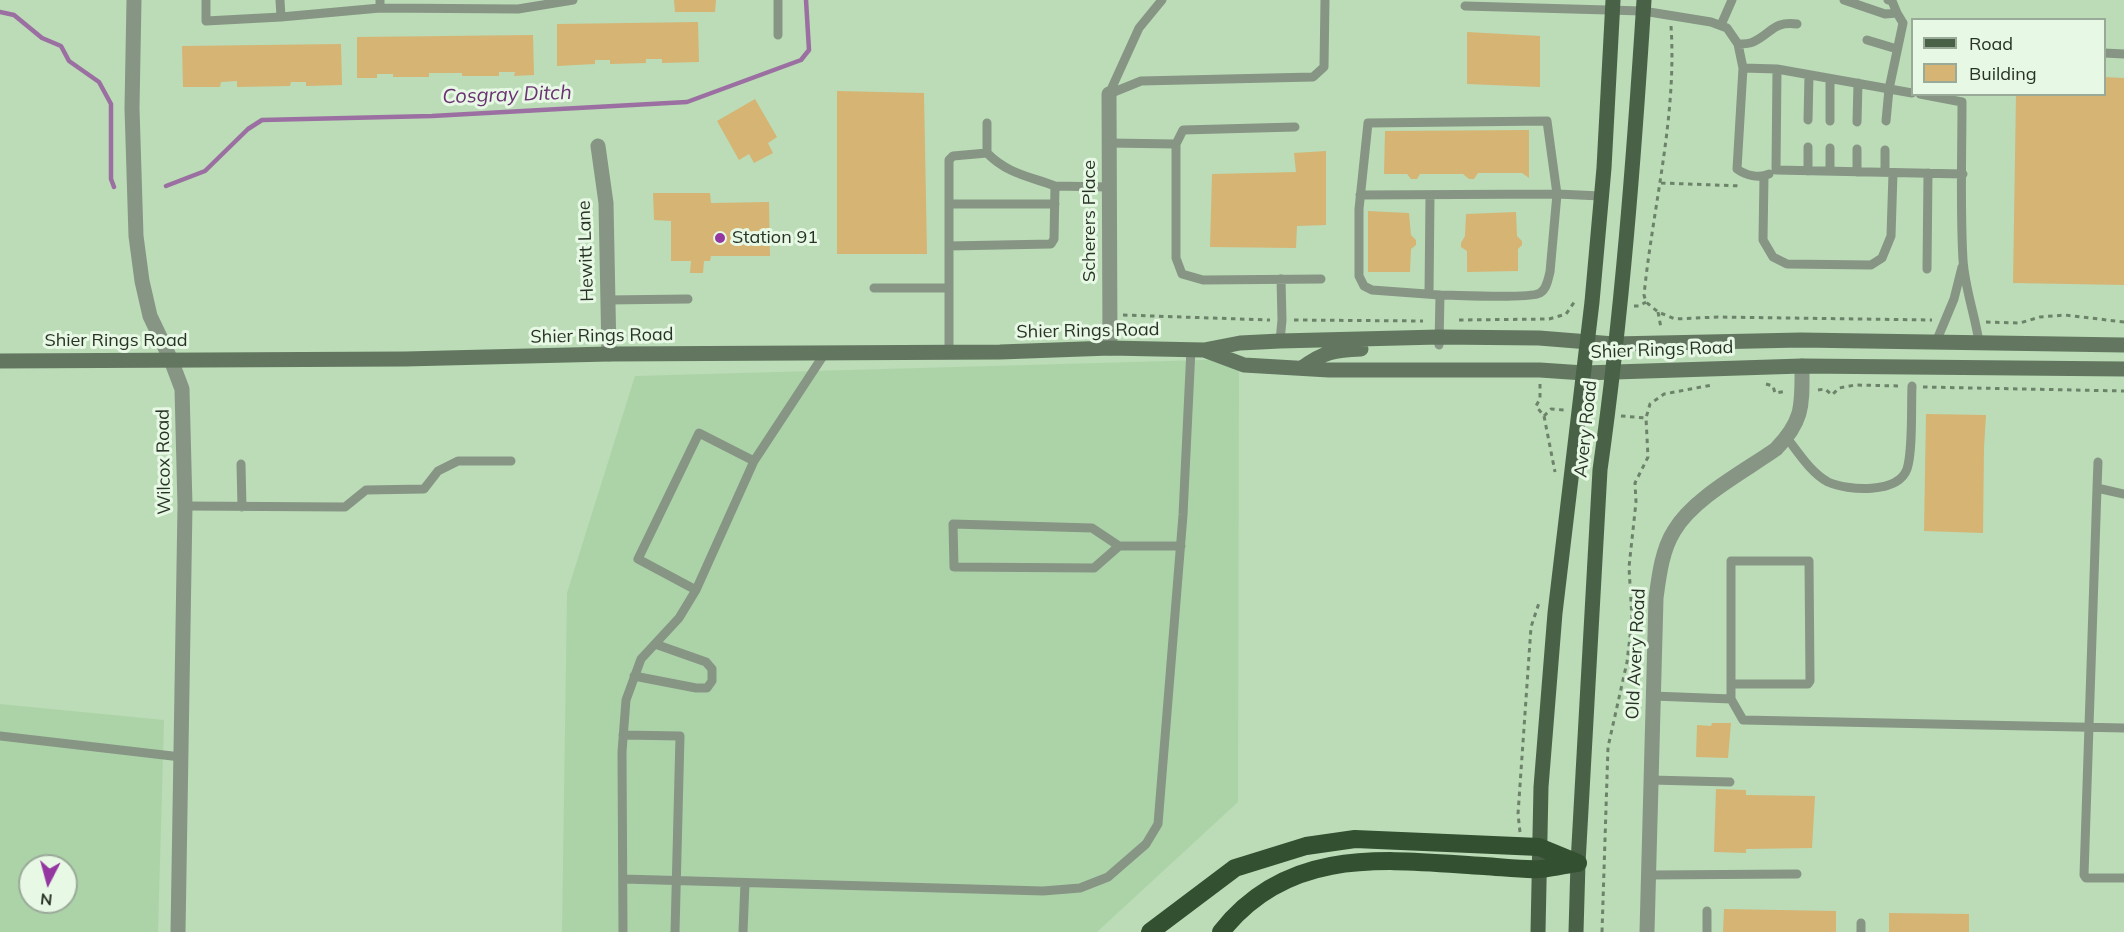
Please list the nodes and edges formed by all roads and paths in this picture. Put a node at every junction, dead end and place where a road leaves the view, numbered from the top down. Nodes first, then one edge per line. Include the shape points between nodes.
1 (134, 0) edge
2 (206, 0) edge
3 (280, 0) edge
4 (573, 0) edge
5 (778, 0) edge
6 (1162, 0) edge
7 (1325, 0) edge
8 (1732, 0) edge
9 (1844, 0) edge
10 (1888, 0) edge
11 (380, 4) edge
12 (1612, 5) edge
13 (1644, 5) edge
14 (1465, 6) dead end
15 (1898, 13) junction
16 (1670, 14) junction
17 (281, 17) junction
18 (1797, 24) dead end
19 (1720, 25) junction
20 (778, 35) dead end
21 (1867, 40) dead end
22 (1738, 44) junction
23 (1897, 49) junction
24 (2106, 53) edge
25 (2124, 54) edge
26 (1743, 68) junction
27 (1777, 69) junction
28 (1809, 75) junction
29 (1830, 79) junction
30 (1858, 83) junction
31 (1889, 89) junction
32 (1911, 93) edge
33 (1109, 94) junction
34 (1930, 96) edge
35 (1808, 120) dead end
36 (1830, 121) dead end
37 (1886, 121) dead end
38 (1857, 122) dead end
39 (987, 123) dead end
40 (1295, 127) dead end
41 (1109, 143) junction
42 (1176, 144) junction
43 (598, 146) dead end
44 (1808, 147) dead end
45 (1830, 148) dead end
46 (1857, 148) dead end
47 (1885, 150) dead end
48 (987, 153) junction
49 (1776, 170) junction
50 (1808, 171) junction
51 (1830, 171) junction
52 (1857, 172) junction
53 (1889, 173) junction
54 (1928, 173) junction
55 (1963, 174) junction
56 (1764, 181) junction
57 (1661, 183) junction
58 (1055, 186) junction
59 (1109, 187) junction
60 (1557, 194) junction
61 (1360, 195) junction
62 (1430, 196) junction
63 (1601, 196) junction
64 (949, 204) junction
65 (1055, 204) junction
66 (949, 246) junction
67 (1963, 262) junction
68 (1927, 269) dead end
69 (1281, 279) junction
70 (1321, 279) dead end
71 (874, 288) dead end
72 (949, 288) junction
73 (1429, 294) junction
74 (1440, 295) junction
75 (688, 299) dead end
76 (607, 300) junction
77 (1592, 302) junction
78 (1646, 302) junction
79 (1618, 304) junction
80 (1110, 314) junction
81 (1539, 319) junction
82 (1282, 320) junction
83 (1440, 320) junction
84 (1945, 320) junction
85 (1976, 322) junction
86 (2124, 322) edge
87 (1539, 338) junction
88 (1280, 341) junction
89 (1439, 341) junction
90 (1936, 342) junction
91 (1979, 342) junction
92 (1614, 344) junction
93 (1588, 345) junction
94 (2124, 345) edge
95 (1110, 348) junction
96 (1198, 350) junction
97 (949, 352) junction
98 (825, 353) junction
99 (609, 354) junction
100 (171, 360) junction
101 (0, 361) edge
102 (1802, 366) junction
103 (1302, 368) junction
104 (2124, 369) edge
105 (1540, 370) junction
106 (1584, 373) junction
107 (1612, 373) junction
108 (1761, 381) dead end
109 (1721, 384) dead end
110 (1912, 386) junction
111 (1802, 390) junction
112 (2124, 391) edge
113 (1786, 438) junction
114 (754, 460) junction
115 (511, 461) dead end
116 (2098, 462) dead end
117 (241, 464) dead end
118 (1554, 481) dead end
119 (2097, 488) junction
120 (2124, 494) edge
121 (185, 506) junction
122 (242, 507) junction
123 (1119, 546) junction
124 (1181, 546) junction
125 (696, 590) junction
126 (1543, 592) dead end
127 (656, 644) junction
128 (634, 676) junction
129 (1731, 684) junction
130 (1653, 696) junction
131 (1731, 699) junction
132 (2088, 727) junction
133 (2124, 728) edge
134 (623, 735) junction
135 (0, 736) edge
136 (181, 757) junction
137 (1651, 780) junction
138 (1730, 782) dead end
139 (1530, 846) junction
140 (1578, 863) junction
141 (1539, 869) junction
142 (1797, 874) dead end
143 (1649, 875) junction
144 (2124, 878) edge
145 (623, 879) junction
146 (676, 880) junction
147 (745, 883) junction
148 (1707, 911) dead end
149 (178, 932) edge
150 (623, 932) edge
151 (675, 932) edge
152 (743, 932) edge
153 (1150, 932) edge
154 (1221, 932) edge
155 (1538, 932) edge
156 (1576, 932) edge
157 (1602, 932) edge
158 (1647, 932) edge
159 (1707, 932) edge

1 - 100 street, Wilcox Road via 136,237 150,316
2 - 17 lane via 206,21
3 - 17 lane
4 - 11 lane via 518,9
5 - 20 lane
6 - 33 lane via 1139,28
7 - 33 lane via 1324,68 1314,77 1141,81
8 - 19 lane
9 - 15 lane via 1885,14
10 - 15 lane
11 - 17 lane
12 - 13 lane
12 - 14 lane
12 - 63 main road, Avery Road
13 - 16 lane
13 - 79 main road, Avery Road via 1633,173
15 - 23 lane via 1903,23
16 - 19 lane
16 - 57 path via 1669,108
18 - 22 lane via 1784,22 1752,42
19 - 22 lane
21 - 23 lane
22 - 26 lane
23 - 31 lane
24 - 25 lane
26 - 27 lane
26 - 56 lane via 1737,169
27 - 28 lane
27 - 49 lane
28 - 29 lane
28 - 35 lane
29 - 30 lane
29 - 36 lane
30 - 31 lane
30 - 38 lane
31 - 32 lane
31 - 37 lane
33 - 41 street, Scherers Place
34 - 55 lane via 1962,102
39 - 48 lane
40 - 42 lane via 1183,130
41 - 42 lane
41 - 59 street, Scherers Place
42 - 69 lane via 1176,258 1182,273 1203,280
43 - 76 street, Hewitt Lane via 606,203
44 - 50 lane
45 - 51 lane
46 - 52 lane
47 - 53 lane
48 - 58 lane via 1010,171
48 - 64 lane via 953,156 949,160
49 - 50 lane
49 - 56 lane
50 - 51 lane
51 - 52 lane
52 - 53 lane
53 - 54 lane
53 - 56 lane via 1891,236 1882,258 1872,265 1787,264 1773,257 1763,240
54 - 55 lane
54 - 68 lane
55 - 67 lane
56 - 57 path
57 - 78 path via 1648,252
58 - 59 lane
58 - 65 lane
59 - 80 street, Scherers Place
60 - 61 lane via 1547,121 1368,123
60 - 62 lane
60 - 63 lane
60 - 74 lane via 1550,272 1540,293
61 - 62 lane
61 - 73 lane via 1359,276 1364,286
62 - 73 lane
63 - 77 main road, Avery Road
64 - 65 lane
64 - 66 lane
65 - 66 lane via 1051,244
66 - 72 lane
67 - 84 lane
67 - 85 lane
69 - 70 lane
69 - 82 lane
71 - 72 lane
72 - 97 lane
73 - 74 lane
74 - 83 lane
75 - 76 lane
76 - 99 street, Hewitt Lane
77 - 81 path via 1575,300 1566,314
77 - 93 main road, Avery Road
78 - 79 path via 1640,306
78 - 84 path via 1675,319
79 - 92 main road, Avery Road
80 - 82 path
80 - 95 street, Scherers Place
81 - 83 path
81 - 87 path
82 - 83 path
82 - 88 lane
83 - 89 lane
84 - 90 lane
85 - 86 path via 2020,323 2065,315
85 - 91 lane
87 - 89 main road, Shier Rings Road
87 - 93 main road, Shier Rings Road
88 - 89 main road, Shier Rings Road
88 - 96 main road, Shier Rings Road
89 - 93 main road
89 - 103 main road via 1335,350
90 - 91 main road, Shier Rings Road
90 - 92 main road, Shier Rings Road
91 - 94 main road, Shier Rings Road
92 - 93 main road, Shier Rings Road
92 - 107 main road, Avery Road
93 - 106 main road, Avery Road
95 - 96 main road, Shier Rings Road
95 - 97 main road, Shier Rings Road
96 - 103 main road, Shier Rings Road via 1244,364
96 - 124 lane
97 - 98 main road, Shier Rings Road
98 - 99 main road, Shier Rings Road
98 - 114 lane
99 - 100 main road, Shier Rings Road
100 - 101 main road, Shier Rings Road
100 - 121 street, Wilcox Road via 182,389
102 - 104 main road, Shier Rings Road
102 - 107 main road, Shier Rings Road
102 - 111 street, Old Avery Road
103 - 105 main road, Shier Rings Road
105 - 106 main road, Shier Rings Road
105 - 118 path via 1540,399 1536,406 1544,416
106 - 107 main road, Shier Rings Road
106 - 139 main road, Avery Road via 1555,613 1541,787
107 - 140 main road, Avery Road via 1600,470
108 - 111 path via 1773,386 1775,393
109 - 157 path via 1664,394 1650,404 1646,418 1648,457 1635,483 1629,567 1632,619 1608,747
110 - 111 path via 1855,385 1839,388 1832,396 1825,389
110 - 112 path
110 - 113 lane via 1910,458 1901,479 1893,484 1858,488 1828,482
111 - 113 street, Old Avery Road via 1797,423
113 - 130 street, Old Avery Road via 1701,501 1674,531 1665,551 1656,598
114 - 125 lane
114 - 125 lane via 699,433 638,559
115 - 122 lane via 458,461 438,471 424,489 366,490 345,507
116 - 119 lane
117 - 122 lane
119 - 120 lane
119 - 132 lane
121 - 122 lane
121 - 136 street, Wilcox Road
123 - 123 lane via 1092,528 953,524 954,567 1094,568
123 - 124 lane
124 - 147 lane via 1158,824 1146,844 1108,877 1080,888 1043,891
125 - 127 lane via 680,618
126 - 139 path via 1531,627 1518,814
127 - 128 lane via 641,659
127 - 128 lane via 706,662 712,669 712,681 707,688 696,688
128 - 134 lane via 626,700
129 - 129 lane via 1731,561 1809,561 1808,684
129 - 131 lane
130 - 131 lane
130 - 137 street, Old Avery Road
131 - 132 lane via 1743,720
132 - 133 lane
132 - 144 lane via 2084,875
134 - 145 lane
134 - 146 lane via 680,736
135 - 136 lane
136 - 149 street, Wilcox Road
137 - 138 lane
137 - 143 street, Old Avery Road
139 - 140 highway
139 - 141 main road, Avery Road
139 - 153 highway via 1355,840 1306,846 1235,868
140 - 141 highway
140 - 156 main road, Avery Road
141 - 154 highway via 1408,861 1358,862 1312,869 1281,881 1254,899
141 - 155 main road, Avery Road
142 - 143 lane
143 - 158 street, Old Avery Road
145 - 146 lane
145 - 150 lane
146 - 147 lane
146 - 151 lane
147 - 152 lane
148 - 159 lane

